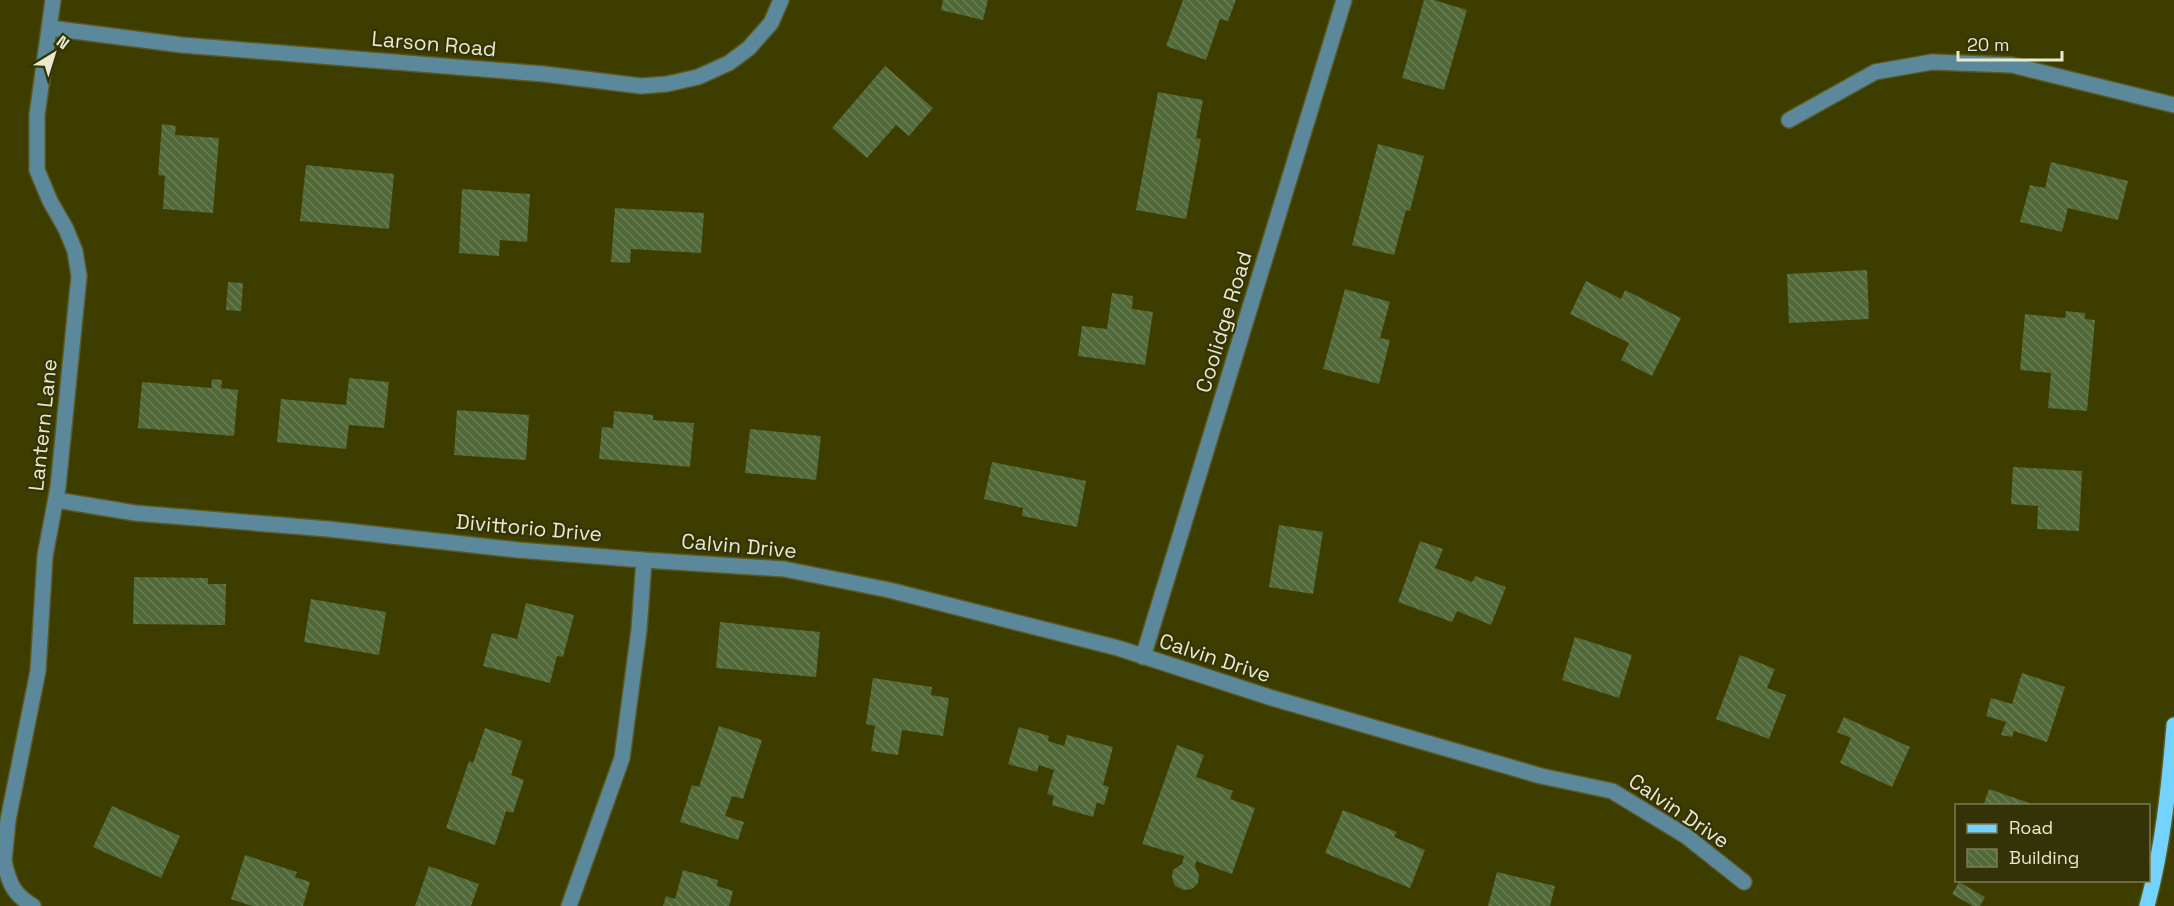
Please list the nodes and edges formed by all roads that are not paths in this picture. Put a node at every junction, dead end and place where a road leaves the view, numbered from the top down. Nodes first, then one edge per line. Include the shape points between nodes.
1 (53, 0) edge
2 (781, 0) edge
3 (1344, 0) edge
4 (50, 28) junction
5 (2174, 105) edge
6 (1789, 120) dead end
7 (56, 500) junction
8 (644, 560) junction
9 (1143, 657) junction
10 (2174, 725) edge
11 (2, 861) edge
12 (1744, 882) dead end
13 (33, 906) edge
14 (569, 906) edge
15 (2147, 906) edge

1 - 4 street, Lantern Lane
2 - 4 street, Larson Road via 771,23 729,63 698,77 641,86 532,73 182,45
3 - 9 street, Coolidge Road
4 - 7 street, Lantern Lane via 37,115 37,170 75,251 79,276
5 - 6 street via 2012,65 1932,62 1875,72
7 - 8 street, Divittorio Drive via 135,513
7 - 11 street, Lantern Lane via 45,556 38,671
8 - 9 street, Calvin Drive via 784,569 889,590
8 - 14 street via 622,758
9 - 12 street, Calvin Drive via 1541,776 1612,791 1686,836
10 - 15 main road via 2165,809
11 - 13 street via 9,882 21,899

